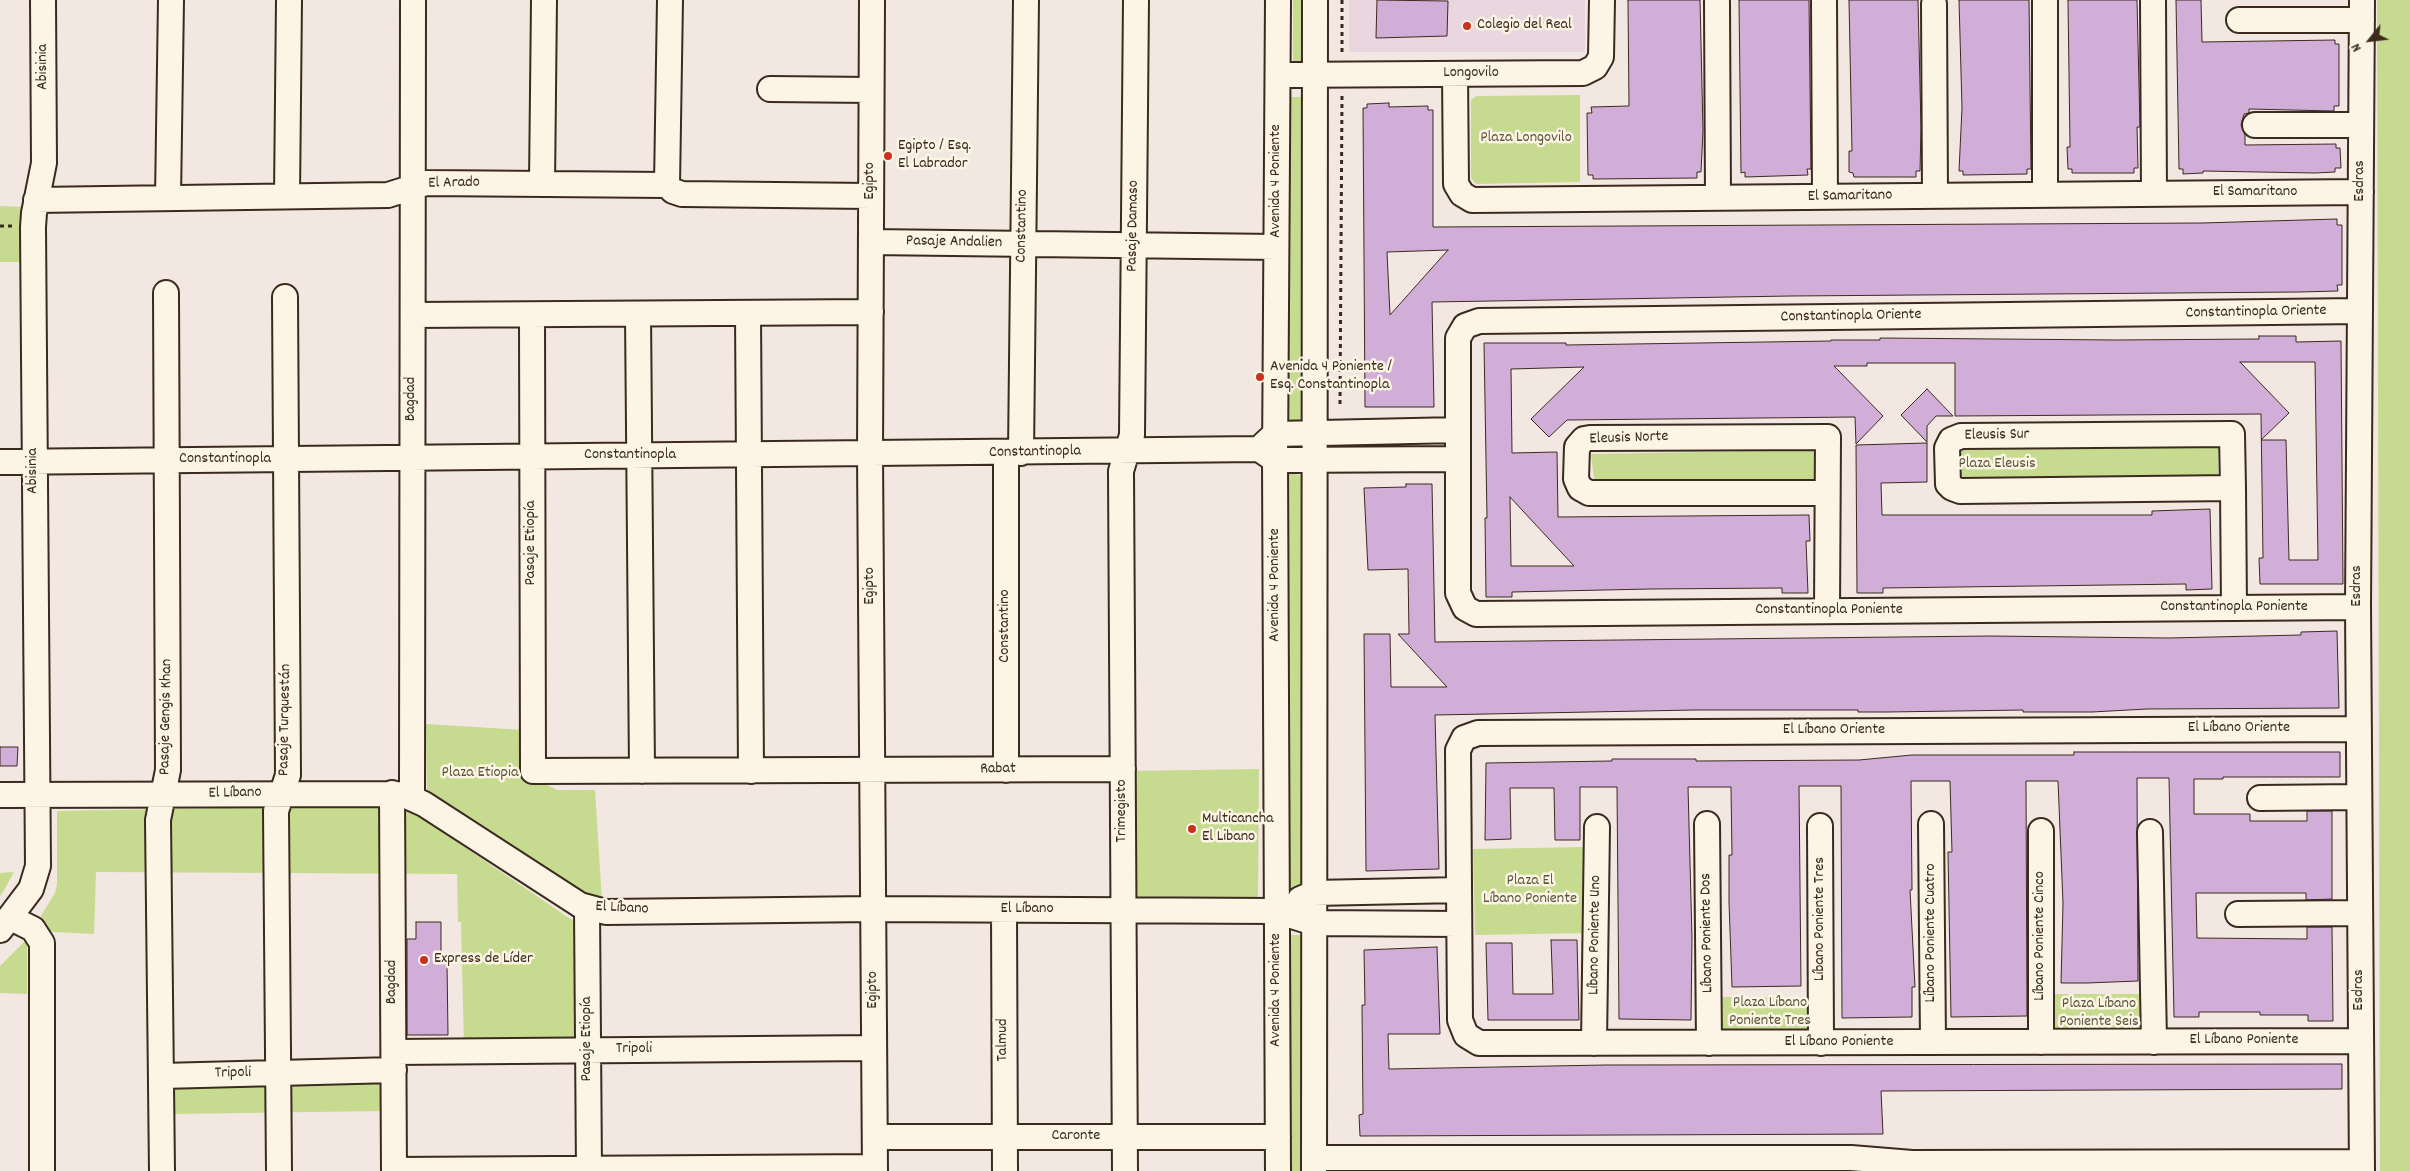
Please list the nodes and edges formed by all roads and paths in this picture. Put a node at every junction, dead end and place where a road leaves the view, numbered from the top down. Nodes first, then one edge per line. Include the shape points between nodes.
1 (43, 0) edge
2 (171, 0) edge
3 (289, 0) edge
4 (413, 0) edge
5 (544, 0) edge
6 (670, 0) edge
7 (872, 0) edge
8 (1026, 0) edge
9 (1136, 0) edge
10 (1278, 0) edge
11 (1315, 0) edge
12 (1342, 0) edge
13 (1602, 0) edge
14 (1824, 0) edge
15 (2153, 0) edge
16 (2045, 1) dead end
17 (1717, 2) dead end
18 (1934, 4) dead end
19 (2362, 10) edge
20 (2239, 20) dead end
21 (1315, 74) junction
22 (1342, 74) junction
23 (1455, 74) junction
24 (1278, 75) junction
25 (770, 89) dead end
26 (871, 90) junction
27 (2255, 125) dead end
28 (2361, 125) junction
29 (542, 184) junction
30 (667, 185) junction
31 (413, 187) junction
32 (2361, 192) junction
33 (2154, 194) junction
34 (2045, 195) junction
35 (287, 196) junction
36 (871, 196) junction
37 (1935, 196) junction
38 (1825, 197) junction
39 (168, 198) junction
40 (1718, 198) junction
41 (36, 200) junction
42 (871, 242) junction
43 (1023, 244) junction
44 (1134, 245) junction
45 (1276, 247) junction
46 (166, 293) dead end
47 (285, 297) dead end
48 (871, 312) junction
49 (2360, 312) junction
50 (748, 313) junction
51 (638, 314) junction
52 (413, 315) junction
53 (532, 315) junction
54 (1340, 404) dead end
55 (1315, 432) junction
56 (1458, 445) junction
57 (1270, 448) junction
58 (1127, 452) junction
59 (1014, 453) junction
60 (870, 454) junction
61 (749, 455) junction
62 (639, 456) junction
63 (532, 457) junction
64 (412, 458) junction
65 (286, 459) junction
66 (166, 460) junction
67 (1315, 461) junction
68 (0, 462) edge
69 (34, 462) junction
70 (2232, 488) junction
71 (1827, 492) junction
72 (2358, 607) junction
73 (2234, 608) junction
74 (1827, 612) junction
75 (2359, 729) junction
76 (1123, 769) junction
77 (1006, 770) junction
78 (533, 771) joint
79 (642, 771) junction
80 (751, 771) junction
81 (872, 771) junction
82 (281, 793) junction
83 (36, 794) junction
84 (164, 794) junction
85 (0, 795) edge
86 (402, 795) junction
87 (2359, 797) junction
88 (2260, 798) dead end
89 (1707, 824) dead end
90 (1931, 824) dead end
91 (1820, 826) dead end
92 (1597, 827) dead end
93 (2041, 831) dead end
94 (2150, 832) dead end
95 (1459, 890) junction
96 (1314, 893) junction
97 (587, 908) junction
98 (873, 909) junction
99 (1004, 910) junction
100 (1123, 910) junction
101 (1276, 911) junction
102 (2360, 913) junction
103 (2238, 914) dead end
104 (6, 924) edge
105 (1314, 924) junction
106 (1459, 924) junction
107 (2361, 1041) junction
108 (1933, 1042) junction
109 (2041, 1042) junction
110 (2154, 1042) junction
111 (1709, 1043) junction
112 (1821, 1043) junction
113 (1594, 1044) junction
114 (874, 1048) junction
115 (588, 1050) junction
116 (394, 1061) junction
117 (278, 1073) junction
118 (162, 1076) junction
119 (875, 1137) junction
120 (1005, 1137) junction
121 (1124, 1137) junction
122 (1278, 1137) junction
123 (1314, 1164) edge
124 (1449, 1164) edge
125 (1554, 1164) edge
126 (1656, 1164) edge
127 (1760, 1164) edge
128 (2041, 1167) edge
129 (2144, 1167) edge
130 (2246, 1167) edge
131 (2362, 1167) edge
132 (875, 1169) edge
133 (589, 1170) edge
134 (42, 1171) edge
135 (162, 1171) edge
136 (279, 1171) edge
137 (394, 1171) edge
138 (1005, 1171) edge
139 (1125, 1171) edge
140 (1278, 1171) edge

1 - 41 street, Abisinia via 44,163
2 - 39 street
3 - 35 street
4 - 31 street, Bagdad
5 - 29 street
6 - 30 street
7 - 26 street, Egipto
8 - 43 street, Constantino
9 - 44 street, Pasaje Damaso
10 - 24 street, Avenida 4 Poniente
11 - 21 street
12 - 22 path
13 - 23 street, Longovilo via 1602,51 1598,62 1589,71 1577,74
14 - 38 street
15 - 33 street
16 - 34 street
17 - 40 street
18 - 37 street
19 - 20 street
19 - 28 street, Esdras
21 - 22 street, Longovilo
21 - 24 street, Longovilo
21 - 55 street
22 - 23 street, Longovilo
22 - 54 path
23 - 40 street, El Samaritano via 1456,184 1467,198
24 - 45 street, Avenida 4 Poniente
25 - 26 street
26 - 36 street, Egipto
27 - 28 street
28 - 32 street, Esdras
29 - 30 street, El Arado
29 - 31 street, El Arado via 426,183
30 - 36 street, El Arado via 682,194
31 - 35 street, El Arado via 388,195
31 - 52 street, Bagdad
32 - 33 street, El Samaritano
32 - 49 street, Esdras
33 - 34 street, El Samaritano
34 - 37 street, El Samaritano
35 - 39 street, El Arado
36 - 42 street, Egipto
37 - 38 street, El Samaritano
38 - 40 street, El Samaritano
39 - 41 street, El Arado
41 - 69 street, Abisinia via 33,227
42 - 43 street, Pasaje Andalien
42 - 48 street, Egipto
43 - 44 street, Pasaje Andalien
43 - 59 street, Constantino
44 - 45 street, Pasaje Andalien
44 - 58 street, Pasaje Damaso via 1132,435
45 - 57 street, Avenida 4 Poniente
46 - 66 street, Pasaje Gengis Khan
47 - 65 street, Pasaje Turquestán
48 - 50 street
48 - 60 street, Egipto
49 - 56 street, Constantinopla Oriente via 1479,321 1465,326 1458,338
49 - 72 street, Esdras
50 - 51 street
50 - 61 street
51 - 53 street
51 - 62 street
52 - 53 street
52 - 64 street, Bagdad
53 - 63 street, Pasaje Etiopía
55 - 56 street, Constantinopla
55 - 57 street, Constantinopla
55 - 67 street
56 - 67 street, Constantinopla
56 - 74 street, Constantinopla Poniente via 1458,593 1470,612
57 - 58 street, Constantinopla
57 - 67 street, Constantinopla
57 - 101 street, Avenida 4 Poniente
58 - 59 street, Constantinopla
58 - 76 street, Trimegisto via 1121,470
59 - 60 street, Constantinopla
59 - 77 street, Constantino
60 - 61 street, Constantinopla
60 - 81 street, Egipto
61 - 62 street, Constantinopla
61 - 80 street
62 - 63 street, Constantinopla
62 - 79 street
63 - 64 street, Constantinopla
63 - 78 street, Pasaje Etiopía
64 - 65 street, Constantinopla
64 - 86 street, Bagdad
65 - 66 street, Constantinopla
65 - 82 street, Pasaje Turquestán via 288,775
66 - 69 street, Constantinopla
66 - 84 street, Pasaje Gengis Khan via 168,770
67 - 96 street
68 - 69 street, Constantinopla
69 - 83 street, Abisinia
70 - 70 street, Eleusis Sur via 2232,434 1960,436 1951,440 1947,448 1948,484 1960,491
70 - 73 street, Eleusis Sur
71 - 71 street, Eleusis Norte via 1828,437 1590,438 1584,439 1577,448 1576,480 1580,488 1589,493
71 - 74 street, Eleusis Norte
72 - 73 street, Constantinopla Poniente
72 - 75 street, Esdras
73 - 74 street, Constantinopla Poniente
75 - 87 street, Esdras
75 - 95 street, El Líbano Oriente via 1478,733 1464,738 1458,750
76 - 77 street, Rabat
76 - 100 street, Trimegisto
77 - 81 street, Rabat
78 - 79 street, Rabat
79 - 80 street, Rabat
80 - 81 street, Rabat
81 - 98 street, Egipto
82 - 84 street, El Líbano
82 - 86 street, El Líbano
82 - 117 street, Pasaje Turquestán via 276,811
83 - 84 street, El Líbano
83 - 85 street, El Líbano
83 - 104 street, Abisinia via 37,876
84 - 118 street, Pasaje Gengis Khan via 158,820
86 - 97 street, El Líbano
86 - 116 street, Bagdad
87 - 88 street
87 - 102 street, Esdras
89 - 111 street, Líbano Poniente Dos
90 - 108 street, Líbano Poniente Cuatro
91 - 112 street, Líbano Poniente Tres
92 - 113 street, Líbano Poniente Uno
93 - 109 street, Líbano Poniente Cinco
94 - 110 street
95 - 96 street, El Líbano
95 - 106 street, El Líbano Poniente
96 - 101 street, El Líbano
96 - 105 street
97 - 98 street, El Líbano via 606,912
97 - 115 street, Pasaje Etiopía
98 - 99 street, El Líbano
98 - 114 street, Egipto
99 - 100 street, El Líbano
99 - 120 street, Talmud
100 - 101 street, El Líbano
100 - 121 street, Trimegisto
101 - 105 street, El Líbano
101 - 122 street, Avenida 4 Poniente
102 - 103 street
102 - 107 street, Esdras
104 - 134 street via 33,929 42,943
105 - 106 street, El Líbano
105 - 123 street
106 - 113 street, El Líbano Poniente via 1460,1020 1466,1035 1479,1043 1489,1044
107 - 110 street, El Líbano Poniente
107 - 131 street, Esdras
108 - 109 street, El Líbano Poniente
108 - 112 street, El Líbano Poniente
109 - 110 street, El Líbano Poniente
111 - 112 street, El Líbano Poniente
111 - 113 street, El Líbano Poniente
114 - 115 street, Tripoli
114 - 119 street, Egipto
115 - 116 street, Tripoli
115 - 133 street, Pasaje Etiopía
116 - 117 street, Tripoli
116 - 137 street, Bagdad
117 - 118 street, Tripoli
117 - 136 street, Pasaje Turquestán
118 - 135 street, Pasaje Gengis Khan
119 - 120 street, Caronte
119 - 132 street, Egipto
120 - 121 street, Caronte
120 - 138 street, Talmud
121 - 122 street, Caronte
121 - 139 street, Trimegisto
122 - 140 street, Avenida 4 Poniente
123 - 124 street
124 - 125 street
125 - 126 street
126 - 127 street
127 - 128 street via 1851,1158
128 - 129 street
129 - 130 street
130 - 131 street
132 - 133 street
133 - 137 street

